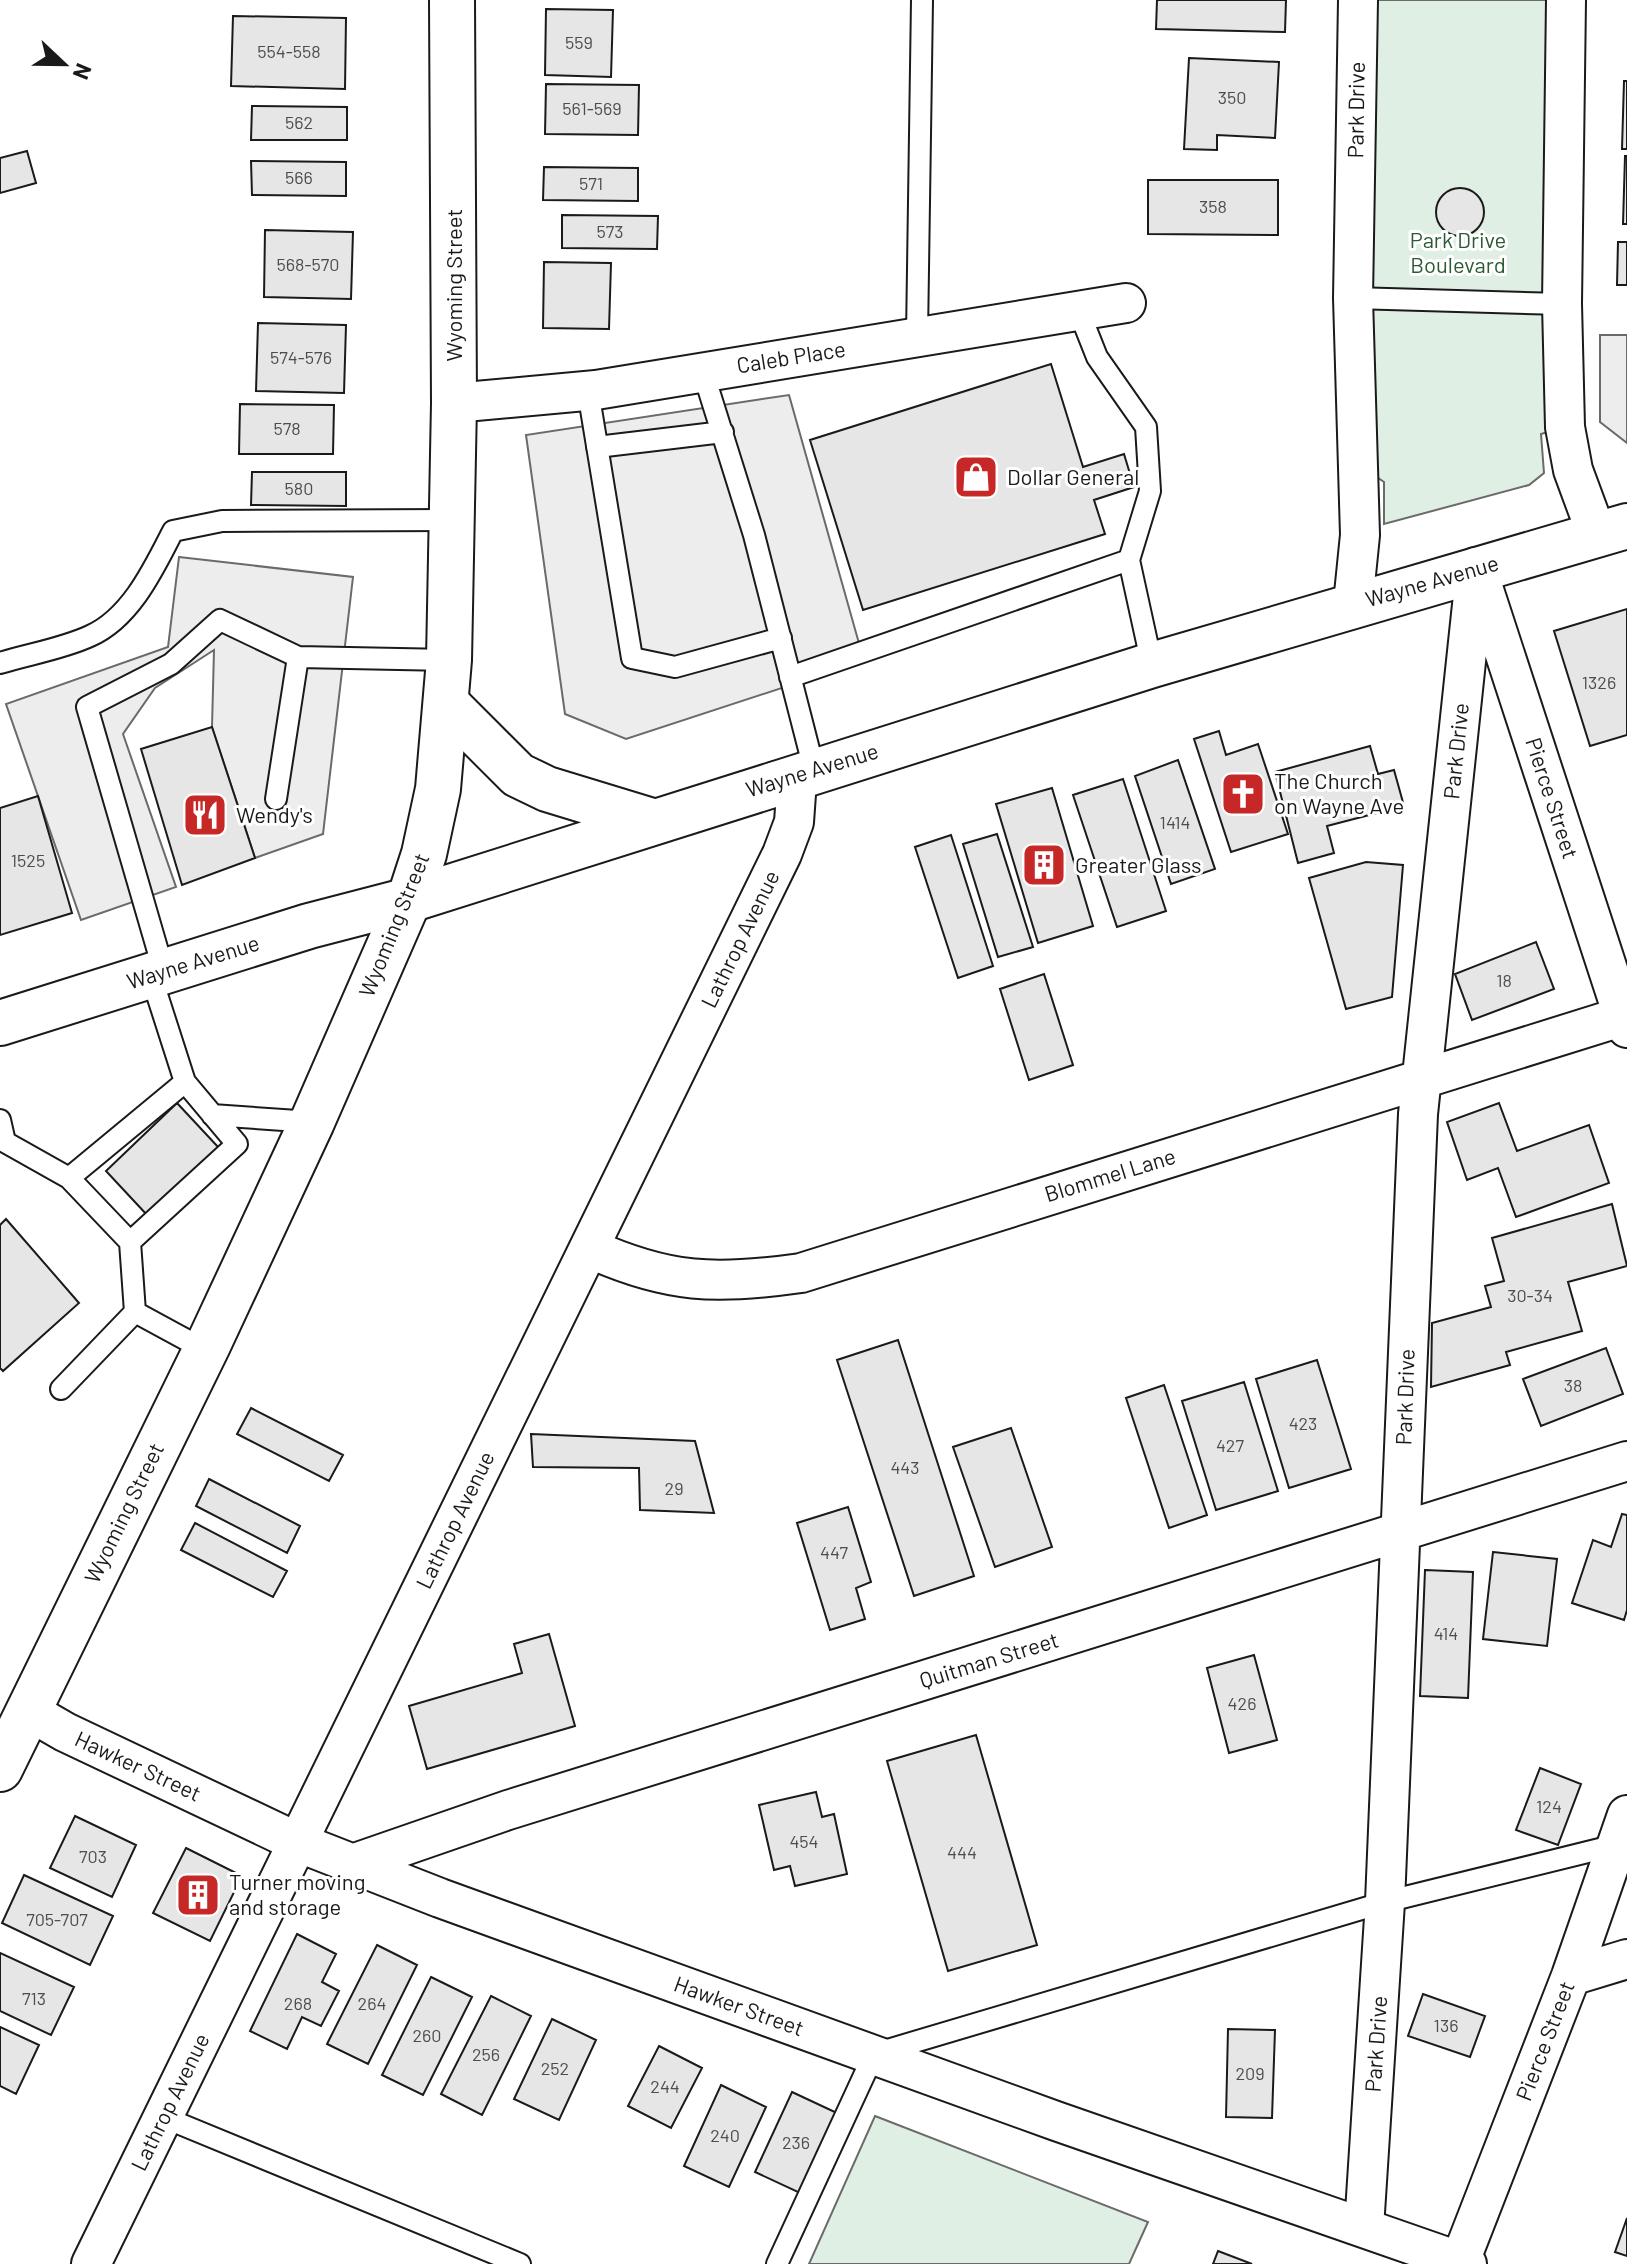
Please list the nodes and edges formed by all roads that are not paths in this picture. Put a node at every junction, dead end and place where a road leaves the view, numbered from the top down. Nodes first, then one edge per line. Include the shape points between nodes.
1 (452, 0) edge
2 (922, 0) edge
3 (1358, 0) edge
4 (1566, 0) edge
5 (1353, 298) junction
6 (1126, 303) dead end
7 (1562, 304) junction
8 (1078, 309) junction
9 (917, 336) junction
10 (703, 372) junction
11 (588, 391) junction
12 (454, 403) junction
13 (723, 432) junction
14 (597, 447) junction
15 (453, 520) junction
16 (1612, 531) edge
17 (1129, 560) junction
18 (1476, 567) junction
19 (1353, 604) junction
20 (781, 638) junction
21 (298, 657) junction
22 (449, 660) junction
23 (0, 663) edge
24 (1152, 665) junction
25 (790, 677) junction
26 (446, 703) junction
27 (795, 775) junction
28 (276, 799) dead end
29 (652, 821) junction
30 (409, 900) junction
31 (157, 974) junction
32 (1626, 1019) edge
33 (0, 1023) edge
34 (1421, 1081) junction
35 (185, 1082) junction
36 (212, 1115) junction
37 (0, 1120) edge
38 (312, 1122) junction
39 (69, 1178) junction
40 (130, 1242) junction
41 (589, 1248) junction
42 (135, 1312) junction
43 (205, 1350) junction
44 (61, 1389) dead end
45 (1627, 1461) edge
46 (1400, 1532) junction
47 (27, 1710) junction
48 (0, 1769) edge
49 (1622, 1830) edge
50 (297, 1842) junction
51 (352, 1864) junction
52 (1385, 1902) junction
53 (1627, 1959) edge
54 (1571, 1976) junction
55 (874, 2054) junction
56 (163, 2117) junction
57 (1364, 2228) junction
58 (1462, 2263) edge
59 (91, 2264) edge
60 (520, 2264) edge
61 (777, 2264) edge

1 - 12 street, Wyoming Street
2 - 9 lane
3 - 5 street, Park Drive
4 - 7 street
5 - 7 lane
5 - 19 street, Park Drive via 1360,535
6 - 8 street, Caleb Place
7 - 16 street via 1565,427 1573,470
8 - 9 street, Caleb Place
8 - 17 lane via 1097,357 1146,427 1150,491
9 - 10 street, Caleb Place
10 - 11 street, Caleb Place
10 - 13 lane
11 - 12 street, Caleb Place
11 - 14 lane
12 - 15 street, Wyoming Street
13 - 14 lane
13 - 20 lane
14 - 20 lane via 632,658 675,667
15 - 22 street, Wyoming Street
15 - 23 lane via 222,521 173,531 123,612 91,636
16 - 18 street, Wayne Avenue
17 - 24 lane
17 - 25 lane
18 - 19 street, Wayne Avenue
18 - 32 street, Pierce Street
18 - 34 street, Park Drive
19 - 24 street, Wayne Avenue
20 - 25 lane
21 - 22 lane
21 - 28 lane
21 - 31 lane via 220,620 171,664 87,707
22 - 26 street, Wyoming Street
24 - 27 street, Wayne Avenue
25 - 27 lane
26 - 29 street via 518,775
26 - 30 street, Wyoming Street via 433,817
27 - 29 street, Wayne Avenue
27 - 41 street, Lathrop Avenue via 794,822 782,854
29 - 30 street, Wayne Avenue
30 - 31 street, Wayne Avenue
30 - 38 street, Wyoming Street
31 - 33 street, Wayne Avenue
31 - 35 lane
32 - 34 street, Blommel Lane
34 - 41 street, Blommel Lane via 801,1273 738,1282 684,1280
34 - 46 street, Park Drive
35 - 36 lane
35 - 39 lane via 141,1127
36 - 38 lane
36 - 40 lane via 237,1144 187,1184
37 - 39 lane via 5,1142
38 - 43 street, Wyoming Street
39 - 40 lane
40 - 42 lane
41 - 50 street, Lathrop Avenue
42 - 43 lane
42 - 44 lane
43 - 47 street, Wyoming Street
45 - 46 street, Quitman Street
46 - 51 street, Quitman Street
46 - 52 street, Park Drive
47 - 48 street, Wyoming Street
47 - 50 street, Hawker Street
49 - 52 lane
49 - 54 street, Pierce Street
50 - 51 street, Hawker Street
50 - 56 street, Lathrop Avenue
51 - 55 street, Hawker Street
52 - 55 lane
52 - 57 street, Park Drive
53 - 54 street
54 - 58 street, Pierce Street
55 - 57 street, Hawker Street
55 - 61 lane
56 - 59 street, Lathrop Avenue
56 - 60 lane
57 - 58 street, Hawker Street

